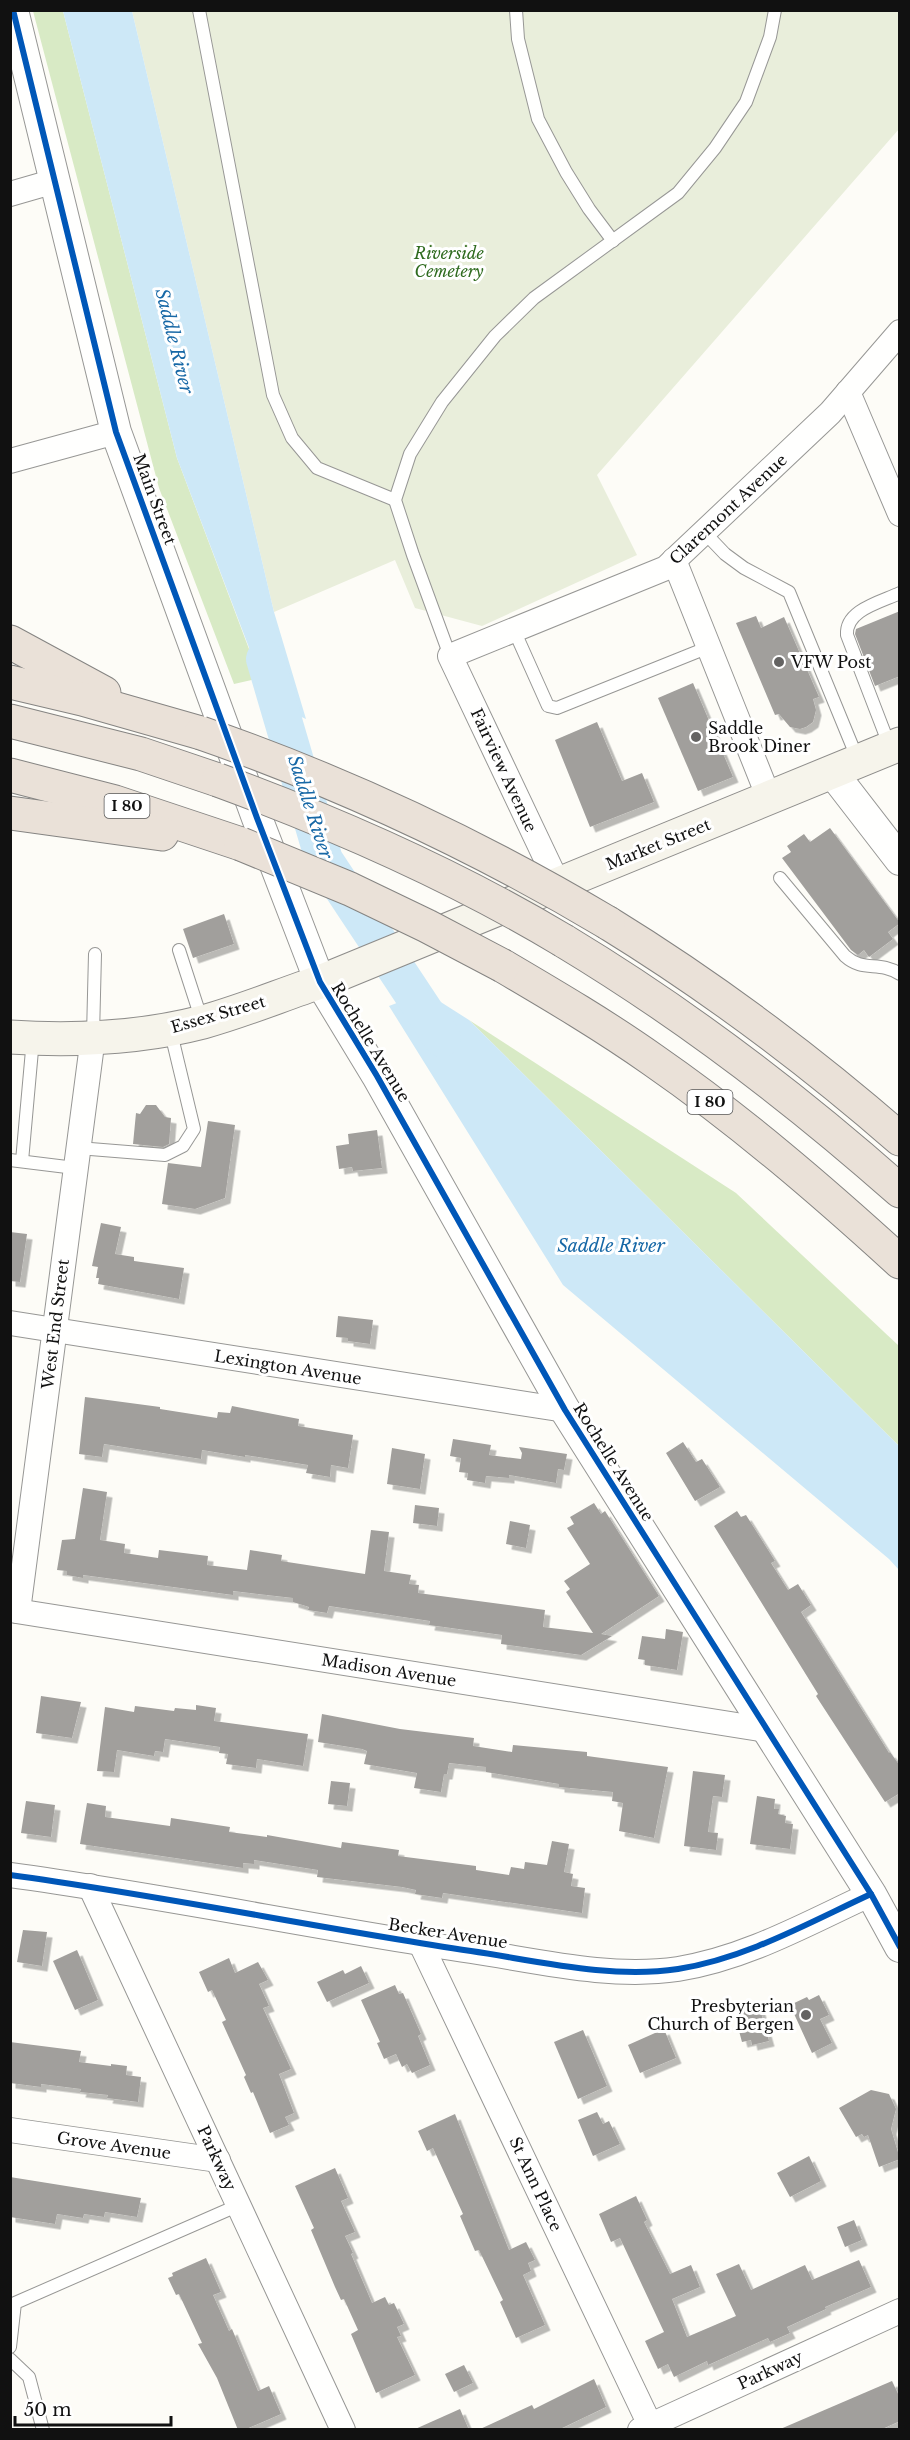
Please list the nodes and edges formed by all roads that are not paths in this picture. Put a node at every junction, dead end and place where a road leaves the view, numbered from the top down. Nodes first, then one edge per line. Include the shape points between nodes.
1 (13, 10) edge
2 (198, 10) edge
3 (516, 10) edge
4 (775, 10) edge
5 (55, 182) junction
6 (10, 194) edge
7 (613, 241) junction
8 (900, 332) edge
9 (848, 392) junction
10 (116, 432) junction
11 (10, 461) edge
12 (395, 500) junction
13 (900, 514) edge
14 (704, 532) junction
15 (674, 560) junction
16 (900, 593) edge
17 (514, 630) junction
18 (10, 642) edge
19 (709, 647) junction
20 (450, 656) junction
21 (10, 682) edge
22 (156, 720) junction
23 (10, 721) edge
24 (895, 746) edge
25 (845, 766) junction
26 (10, 775) edge
27 (769, 798) junction
28 (10, 813) edge
29 (241, 844) junction
30 (900, 860) edge
31 (780, 878) dead end
32 (558, 885) junction
33 (416, 942) joint
34 (180, 950) dead end
35 (95, 954) dead end
36 (900, 974) edge
37 (334, 976) junction
38 (202, 1022) junction
39 (170, 1029) junction
40 (22, 1037) edge
41 (93, 1037) junction
42 (900, 1139) edge
43 (77, 1158) junction
44 (16, 1160) edge
45 (900, 1191) edge
46 (900, 1262) edge
47 (10, 1323) edge
48 (55, 1330) junction
49 (565, 1410) junction
50 (14, 1610) edge
51 (767, 1730) junction
52 (10, 1875) edge
53 (90, 1886) junction
54 (871, 1894) junction
55 (421, 1944) junction
56 (900, 1947) edge
57 (10, 2130) edge
58 (218, 2160) junction
59 (239, 2205) junction
60 (13, 2302) edge
61 (900, 2311) edge
62 (10, 2347) edge
63 (10, 2359) edge
64 (645, 2427) edge
65 (43, 2430) edge
66 (343, 2430) edge

1 - 5 street, Main Street
2 - 12 lane via 273,395 292,438 317,468
3 - 7 lane via 518,39 538,119 578,191
4 - 7 lane via 770,37 746,102 716,148 678,193
5 - 6 street
5 - 10 street, Main Street
7 - 12 lane via 534,298 495,336 442,402 410,454
8 - 9 street, Claremont Avenue
9 - 13 street
9 - 14 street, Claremont Avenue
10 - 11 street
10 - 37 street, Main Street via 257,818
12 - 20 lane
14 - 15 street, Claremont Avenue
14 - 25 lane via 731,559 789,592
15 - 17 street, Claremont Avenue via 666,568
15 - 19 street
16 - 24 lane via 852,616 846,626
17 - 19 lane via 548,706 557,708
17 - 20 street, Claremont Avenue
18 - 22 highway
19 - 27 street
20 - 32 street, Fairview Avenue
21 - 22 highway
22 - 42 highway, bridge via 318,776 492,857 608,923 742,1011
23 - 45 highway, bridge via 141,754 283,804 414,860 492,899 634,983 756,1070
24 - 25 main road, Market Street
25 - 27 main road, Market Street
25 - 30 street
26 - 29 highway, I 80 via 115,802
27 - 32 main road, Market Street
28 - 29 highway
29 - 46 highway, I 80, bridge via 350,888 503,966 590,1018 743,1126
31 - 36 lane via 855,965 885,967
32 - 33 main road, Market Street
33 - 37 main road, Essex Street
34 - 38 lane
35 - 41 lane
37 - 38 main road, Essex Street
37 - 49 street, Rochelle Avenue via 377,1076
38 - 39 main road, Essex Street
39 - 41 main road, Essex Street
39 - 43 lane via 194,1129 183,1146 165,1155
40 - 41 main road, Essex Street
40 - 44 lane
41 - 43 street, West End Street
43 - 44 lane
43 - 48 street, West End Street
47 - 48 street, Lexington Avenue
48 - 49 street, Lexington Avenue
48 - 50 street, West End Street
49 - 51 street, Rochelle Avenue
50 - 51 street, Madison Avenue
51 - 54 street, Rochelle Avenue
52 - 53 street, Becker Avenue
53 - 55 street, Becker Avenue
53 - 58 street, Parkway
54 - 55 street, Becker Avenue via 754,1949 677,1969 602,1971
54 - 56 street, Rochelle Avenue
55 - 64 street, St Ann Place
57 - 58 street, Grove Avenue
58 - 59 street, Parkway
59 - 60 lane
59 - 66 street, Parkway
60 - 62 lane
61 - 64 street, Parkway
63 - 65 lane via 29,2377

